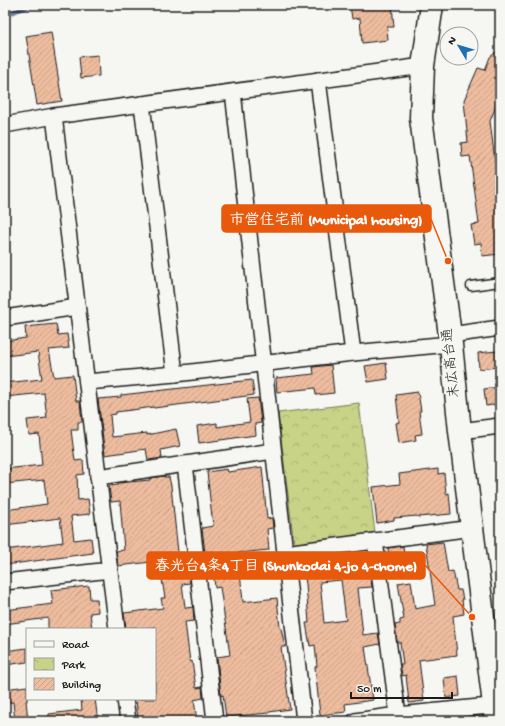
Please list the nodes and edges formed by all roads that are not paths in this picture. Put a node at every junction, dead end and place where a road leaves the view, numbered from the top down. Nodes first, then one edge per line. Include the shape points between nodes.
1 (432, 5) edge
2 (423, 66) junction
3 (318, 80) junction
4 (233, 92) junction
5 (142, 104) junction
6 (54, 116) junction
7 (5, 125) edge
8 (500, 282) edge
9 (471, 286) dead end
10 (77, 307) junction
11 (5, 318) edge
12 (500, 328) edge
13 (450, 340) junction
14 (353, 353) junction
15 (263, 364) junction
16 (175, 374) junction
17 (87, 382) junction
18 (500, 426) edge
19 (460, 431) junction
20 (273, 451) junction
21 (185, 464) junction
22 (98, 477) junction
23 (472, 528) junction
24 (375, 541) junction
25 (285, 553) junction
26 (110, 570) junction
27 (5, 582) edge
28 (117, 628) edge
29 (125, 700) edge
30 (497, 711) edge
31 (398, 715) junction
32 (128, 721) edge
33 (215, 721) edge
34 (304, 721) edge
35 (355, 721) edge

1 - 2 street, 末広高台通
2 - 3 street
2 - 13 street, 末広高台通 via 421,118
3 - 4 street
3 - 14 street
4 - 5 street
4 - 15 street
5 - 6 street
5 - 16 street
6 - 7 street
6 - 10 street
8 - 9 lane
10 - 11 street
10 - 17 street
12 - 13 street
13 - 14 street
13 - 19 street, 末広高台通
14 - 15 street
15 - 16 street
15 - 20 street
16 - 17 street
17 - 22 street
18 - 19 street
19 - 23 street, 末広高台通
20 - 21 street
20 - 25 street
21 - 22 street
21 - 33 street
22 - 26 street
23 - 24 street
23 - 30 street, 末広高台通
24 - 25 street
24 - 31 street
25 - 34 street
26 - 27 street
26 - 28 street
29 - 32 street
30 - 31 street
31 - 35 street

